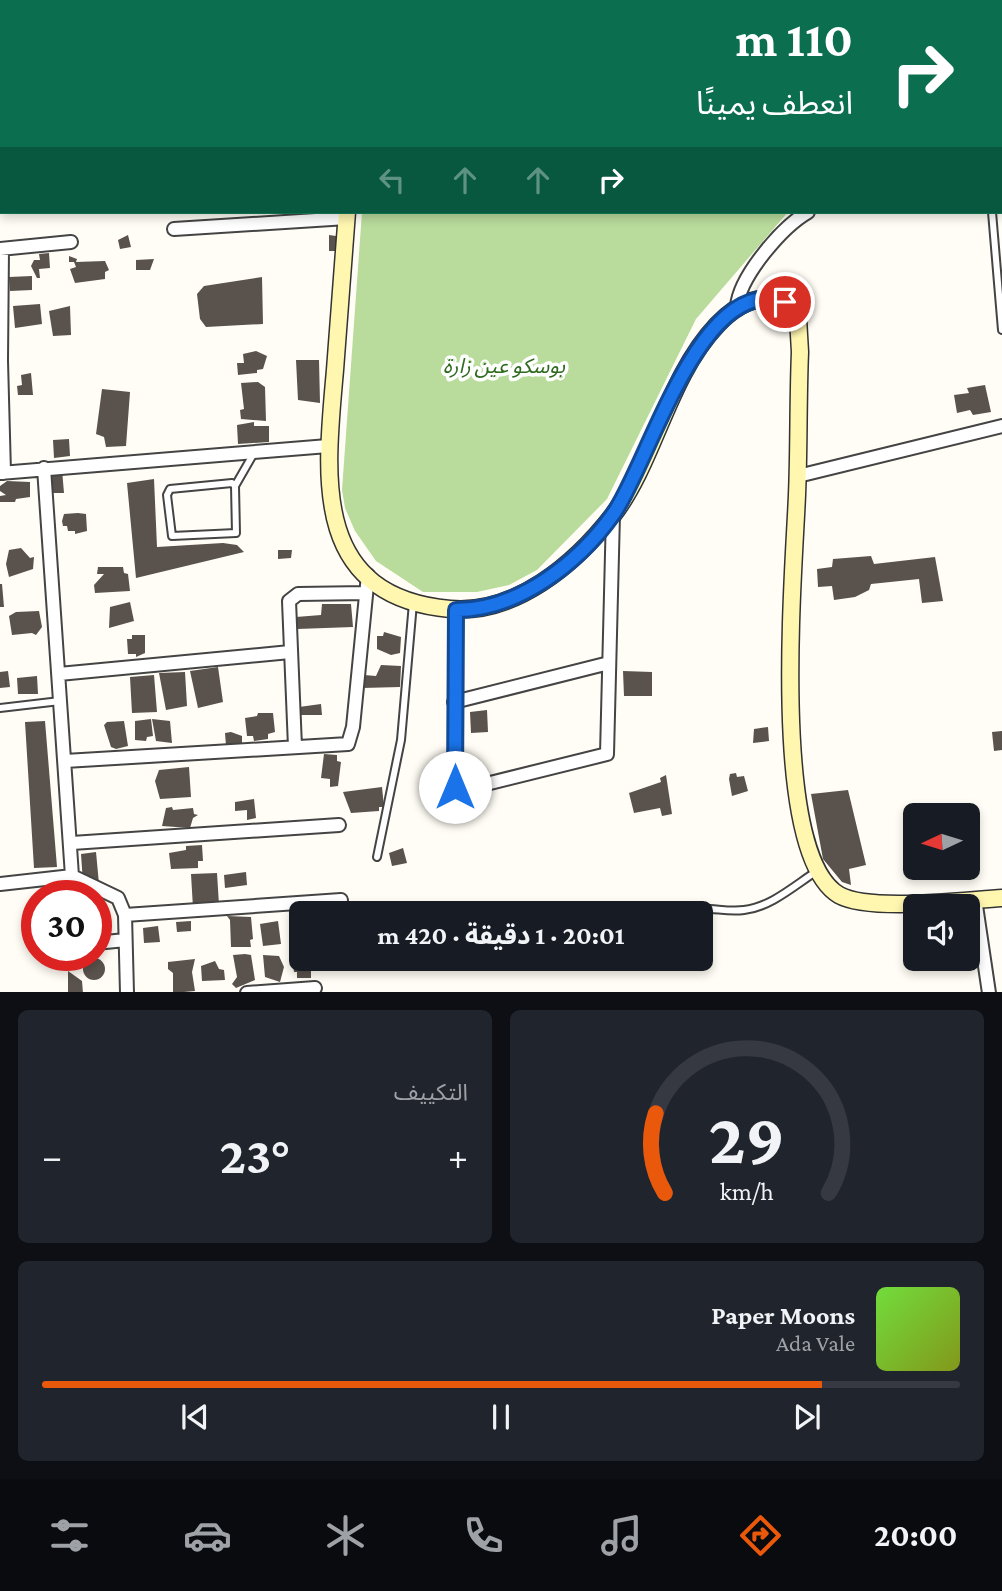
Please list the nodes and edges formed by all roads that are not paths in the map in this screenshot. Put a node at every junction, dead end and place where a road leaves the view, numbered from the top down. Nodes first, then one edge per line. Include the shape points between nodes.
1 (806, 214) edge
2 (992, 214) edge
3 (347, 215) edge
4 (174, 229) dead end
5 (71, 242) dead end
6 (1, 249) edge
7 (737, 306) junction
8 (1002, 330) edge
9 (1002, 425) edge
10 (328, 446) junction
11 (254, 451) junction
12 (44, 468) junction
13 (2, 473) edge
14 (797, 476) junction
15 (235, 486) junction
16 (613, 514) junction
17 (368, 575) junction
18 (366, 593) junction
19 (413, 603) junction
20 (456, 610) junction
21 (290, 652) junction
22 (609, 663) junction
23 (58, 674) junction
24 (60, 701) junction
25 (454, 702) junction
26 (0, 708) edge
27 (295, 747) junction
28 (65, 761) junction
29 (339, 825) dead end
30 (72, 843) junction
31 (377, 857) dead end
32 (817, 871) junction
33 (72, 876) junction
34 (0, 884) edge
35 (1002, 898) edge
36 (980, 899) edge
37 (341, 900) dead end
38 (903, 902) edge
39 (713, 908) edge
40 (125, 915) junction
41 (980, 932) edge
42 (125, 940) junction
43 (112, 941) edge
44 (315, 988) dead end
45 (127, 992) edge
46 (248, 992) edge
47 (989, 992) edge

1 - 7 street via 775,240 741,286
2 - 8 lane
3 - 4 street
3 - 10 main road
5 - 6 street
6 - 13 street
7 - 14 main road via 777,299 791,306 798,318
7 - 16 main road via 689,363
9 - 14 street
10 - 11 street
10 - 17 main road via 327,478 335,528
11 - 12 street
11 - 15 lane
12 - 13 street
12 - 23 street
14 - 32 main road via 789,695 806,844
15 - 15 lane via 228,482 170,489 172,536 236,533
16 - 20 main road via 569,561 534,587 492,606
16 - 22 street
17 - 18 street
17 - 19 main road
18 - 21 street via 292,597
18 - 27 street via 351,737 342,747
19 - 20 main road
19 - 31 lane via 401,740
20 - 25 street
21 - 23 street
21 - 27 street
22 - 25 street
22 - 25 street via 607,754 462,790 455,787
23 - 24 street
24 - 26 lane
24 - 28 street
27 - 28 street
28 - 30 street
29 - 30 street
30 - 33 street
32 - 38 main road via 840,896 866,903
32 - 39 lane via 753,908
33 - 34 street
33 - 40 street via 118,898
35 - 36 main road
37 - 40 street
40 - 42 street
41 - 47 street
42 - 43 street
42 - 45 street
44 - 46 street

